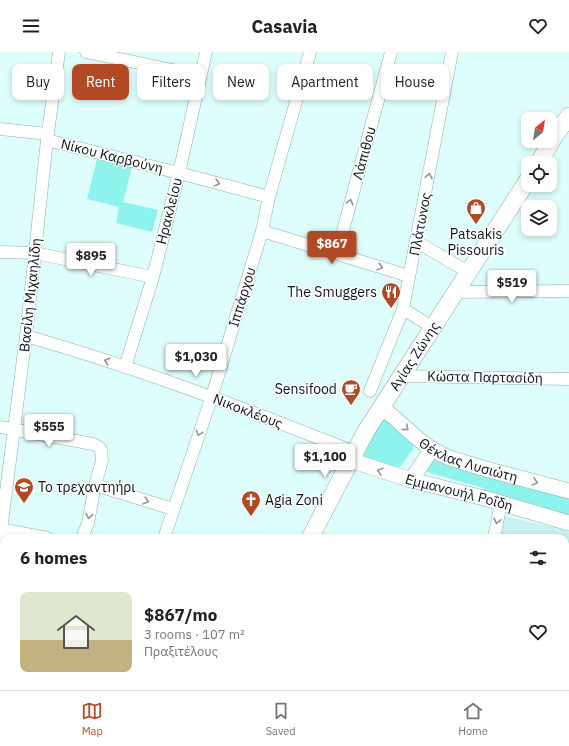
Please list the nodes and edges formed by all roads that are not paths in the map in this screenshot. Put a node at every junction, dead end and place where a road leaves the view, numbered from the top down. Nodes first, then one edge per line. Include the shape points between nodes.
1 (59, 52) edge
2 (86, 52) edge
3 (206, 52) edge
4 (310, 52) edge
5 (391, 52) edge
6 (452, 52) edge
7 (144, 64) edge
8 (204, 64) edge
9 (196, 100) edge
10 (569, 116) edge
11 (0, 129) edge
12 (569, 130) edge
13 (47, 137) junction
14 (543, 156) edge
15 (544, 156) edge
16 (179, 173) junction
17 (521, 191) edge
18 (269, 198) junction
19 (262, 231) junction
20 (417, 242) junction
21 (0, 252) edge
22 (337, 253) junction
23 (35, 254) junction
24 (468, 272) junction
25 (409, 276) junction
26 (153, 277) junction
27 (569, 291) edge
28 (455, 292) junction
29 (403, 309) junction
30 (432, 327) junction
31 (26, 336) junction
32 (125, 368) junction
33 (401, 376) junction
34 (569, 379) edge
35 (370, 391) dead end
36 (212, 396) junction
37 (381, 406) junction
38 (0, 427) edge
39 (14, 429) junction
40 (432, 449) junction
41 (352, 456) junction
42 (411, 480) junction
43 (95, 485) junction
44 (569, 491) edge
45 (501, 503) junction
46 (173, 509) junction
47 (569, 523) edge
48 (0, 532) edge
49 (16, 534) edge
50 (84, 534) edge
51 (165, 534) edge
52 (312, 534) edge
53 (495, 534) edge

1 - 13 street, Βασίλη Μιχαηλίδη
2 - 7 street
3 - 8 street, Ηρακλείου
4 - 18 street, Ιππάρχου
22 -> 5 street, Λάπιθου
20 -> 6 street, Πλάτωνος
9 - 16 street, Ηρακλείου
10 - 14 main road
11 - 13 street, Νίκου Καρβούνη
12 - 15 main road
13 - 16 street, Νίκου Καρβούνη
13 - 23 street, Βασίλη Μιχαηλίδη
16 -> 18 street, Νίκου Καρβούνη
16 - 26 street, Ηρακλείου
17 - 24 main road, Αγίας Ζώνης
18 - 19 street, Ιππάρχου
19 - 22 street
19 - 36 street, Ιππάρχου
20 - 24 street
20 - 25 street, Πλάτωνος
21 - 23 street
22 -> 25 street
23 - 26 street
23 - 31 street, Βασίλη Μιχαηλίδη
24 - 28 main road, Αγίας Ζώνης
25 - 29 street, Πλάτωνος
26 - 32 street, Ηρακλείου
27 - 28 street
28 - 30 main road, Αγίας Ζώνης
29 - 30 street
29 - 35 street, Πλάτωνος
30 - 33 main road, Αγίας Ζώνης
32 -> 31 street, Νικοκλέους
31 - 39 street, Βασίλη Μιχαηλίδη
32 - 36 street, Νικοκλέους
33 - 34 street, Κώστα Παρτασίδη
33 - 37 main road, Αγίας Ζώνης
36 - 41 street, Νικοκλέους
36 -> 46 street, Ιππάρχου
37 -> 40 street, Θέκλας Λυσιώτη
37 - 41 main road, Αγίας Ζώνης
38 - 39 street
39 - 43 street via 99,447 102,461
39 - 48 street, Βασίλη Μιχαηλίδη
40 - 42 street
40 -> 44 street, Θέκλας Λυσιώτη via 447,457 482,468
42 -> 41 street, Εμμανουήλ Ροΐδη
41 - 52 main road, Αγίας Ζώνης
42 - 45 street, Εμμανουήλ Ροΐδη
43 -> 46 street
43 -> 50 street
45 - 47 street, Εμμανουήλ Ροΐδη
45 -> 53 street
46 - 51 street, Ιππάρχου
48 - 49 street

